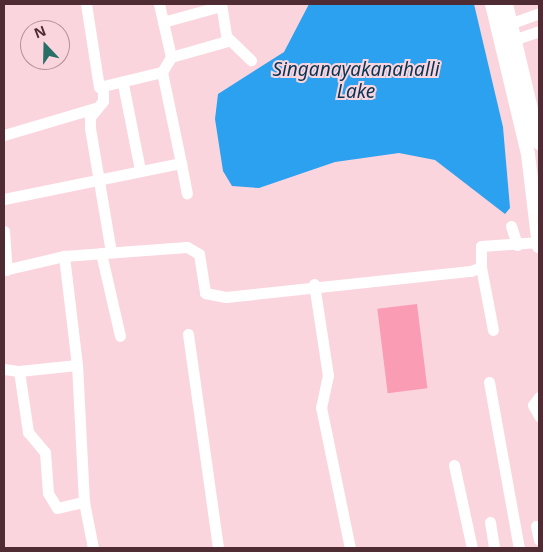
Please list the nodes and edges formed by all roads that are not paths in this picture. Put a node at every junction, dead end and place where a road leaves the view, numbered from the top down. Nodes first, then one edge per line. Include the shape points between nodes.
1 (86, 4) edge
2 (159, 4) edge
3 (492, 4) edge
4 (506, 4) edge
5 (221, 5) edge
6 (539, 13) edge
7 (163, 22) junction
8 (512, 23) junction
9 (539, 31) edge
10 (228, 38) junction
11 (516, 38) junction
12 (171, 57) junction
13 (251, 60) dead end
14 (162, 72) junction
15 (123, 84) junction
16 (103, 86) junction
17 (95, 108) junction
18 (4, 135) edge
19 (539, 143) edge
20 (181, 163) junction
21 (140, 170) junction
22 (100, 176) junction
23 (187, 193) dead end
24 (4, 199) edge
25 (511, 226) dead end
26 (4, 231) edge
27 (517, 244) junction
28 (539, 244) edge
29 (106, 253) junction
30 (64, 256) junction
31 (480, 267) junction
32 (6, 270) edge
33 (314, 284) junction
34 (493, 330) dead end
35 (188, 334) dead end
36 (120, 336) dead end
37 (76, 365) junction
38 (4, 369) edge
39 (19, 371) junction
40 (489, 382) dead end
41 (539, 397) edge
42 (539, 416) edge
43 (454, 465) dead end
44 (84, 502) junction
45 (490, 522) dead end
46 (536, 526) dead end
47 (539, 540) edge
48 (93, 548) edge
49 (218, 548) edge
50 (350, 548) edge
51 (472, 548) edge
52 (494, 548) edge
53 (519, 548) edge

1 - 16 street via 96,80
2 - 7 street
3 - 28 main road via 528,154
4 - 8 main road
5 - 7 street
5 - 10 street
6 - 8 street
7 - 12 street
8 - 11 main road
9 - 11 street
10 - 12 street
10 - 13 street
11 - 19 main road
12 - 14 street
14 - 15 street
14 - 20 street
15 - 16 street
15 - 21 street
16 - 17 street via 103,101
17 - 18 street
17 - 22 street via 90,128
20 - 21 street
20 - 23 street
21 - 22 street
22 - 24 street
22 - 29 street
25 - 27 street
26 - 32 street
27 - 28 street
27 - 31 street via 481,246
29 - 30 street
29 - 33 street via 195,249 201,284 205,293 215,296
29 - 36 street
30 - 32 street
30 - 37 street
31 - 33 street
31 - 34 street
33 - 50 street via 327,366 322,407
35 - 49 street
37 - 39 street
37 - 44 street
38 - 39 street
39 - 44 street via 28,432 45,452 48,493 57,508
40 - 53 street
41 - 42 street via 533,405
43 - 51 street
44 - 48 street
45 - 52 street
46 - 47 street

